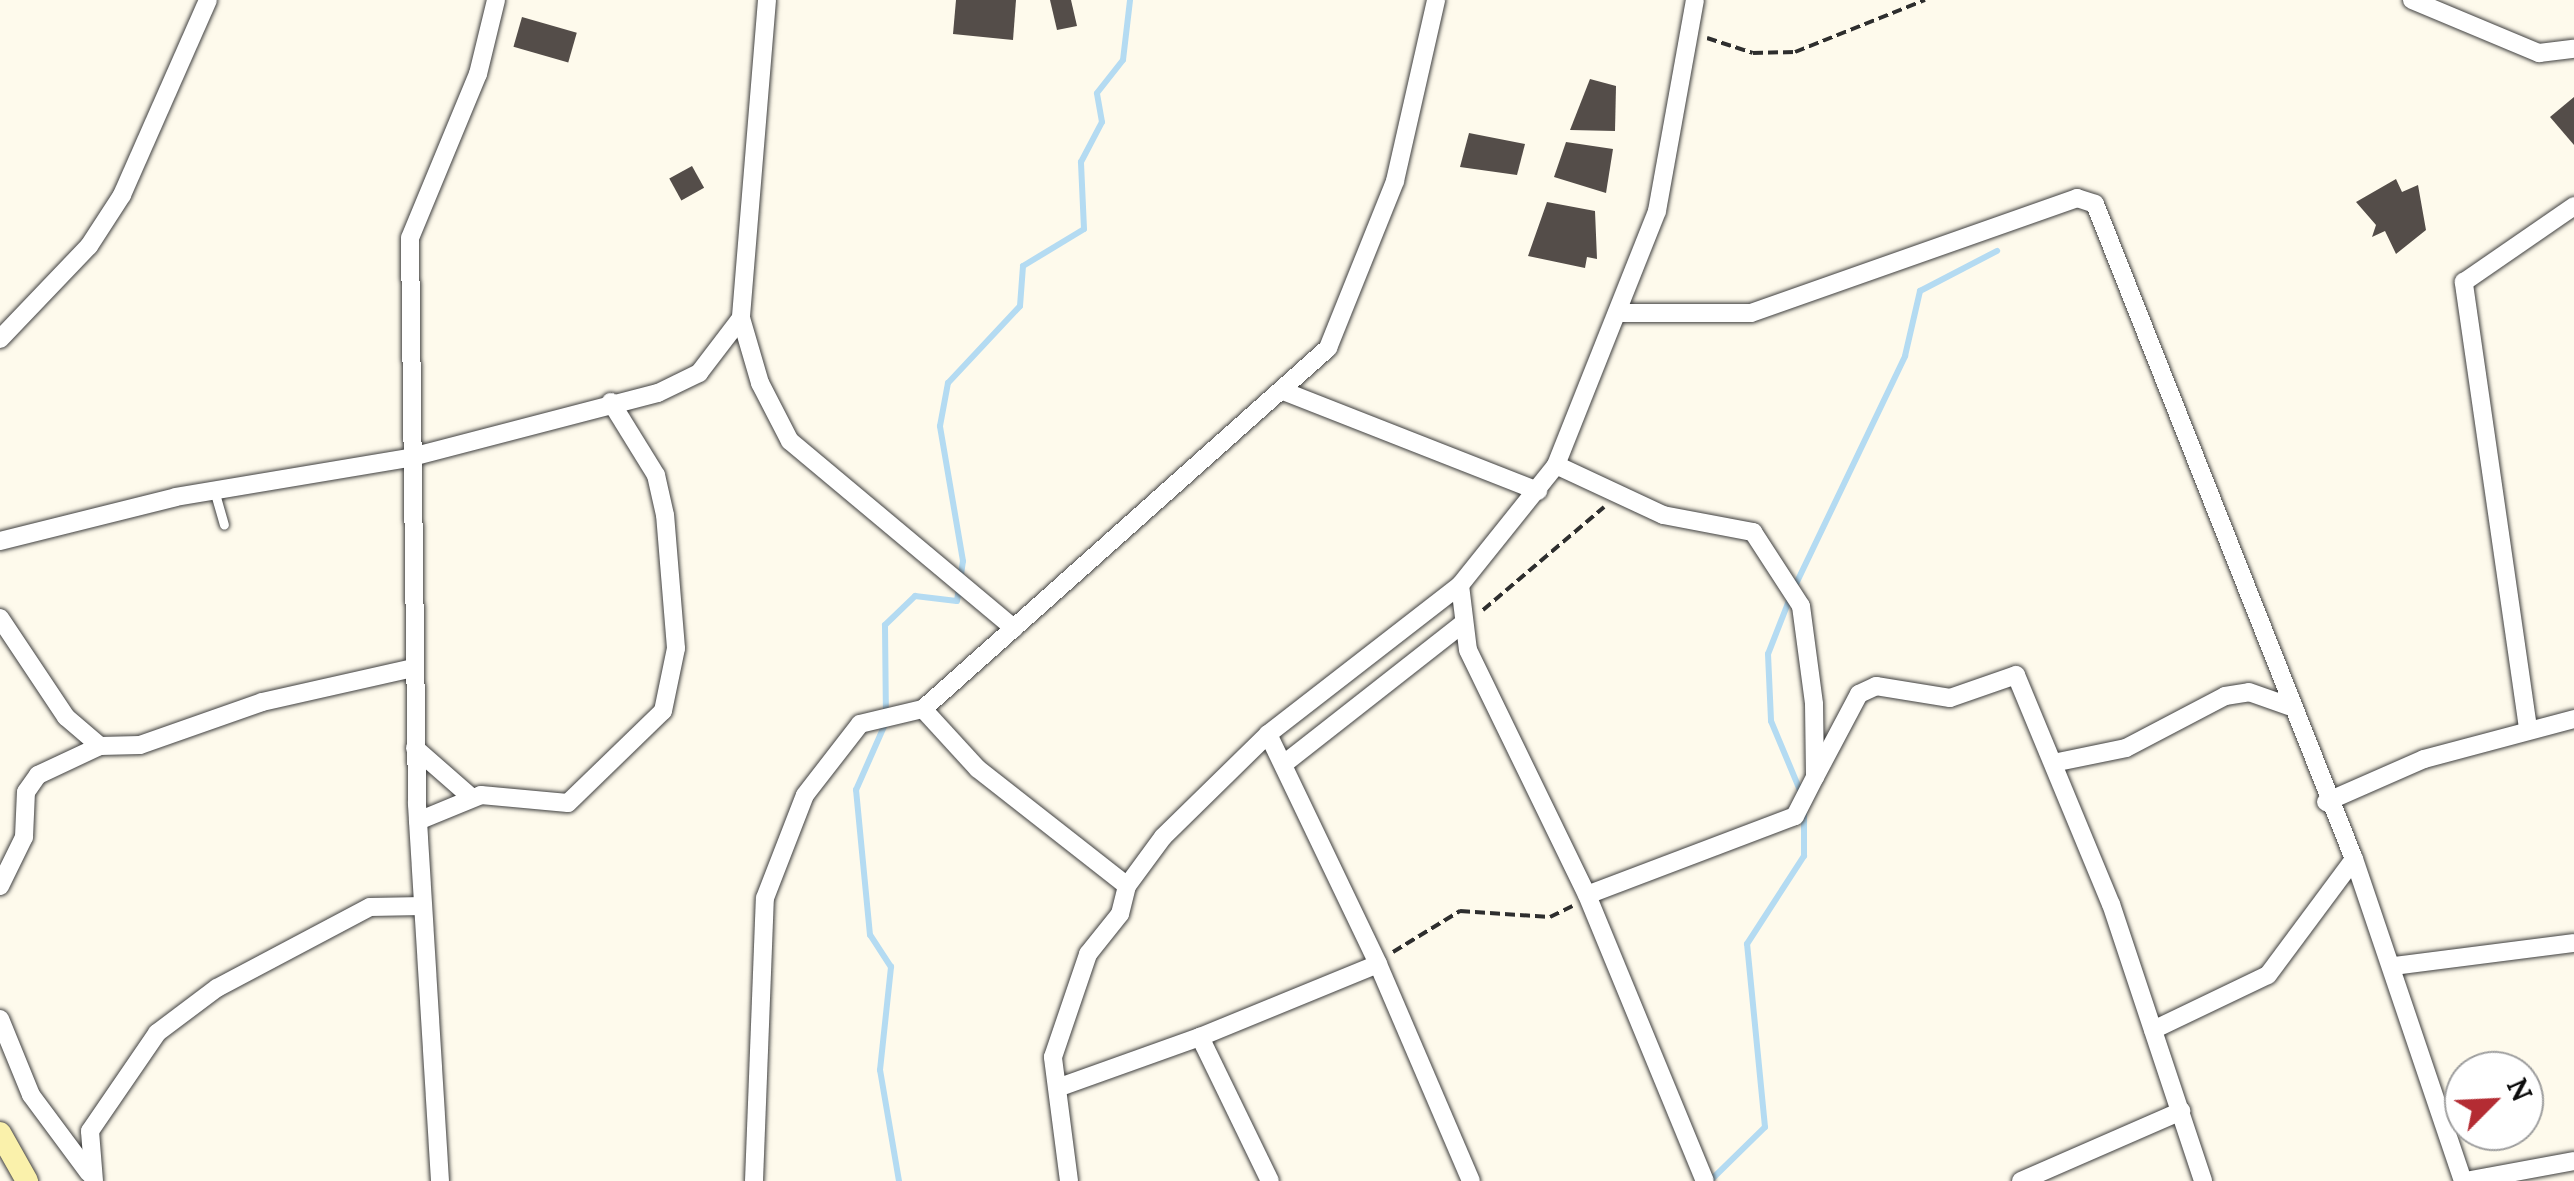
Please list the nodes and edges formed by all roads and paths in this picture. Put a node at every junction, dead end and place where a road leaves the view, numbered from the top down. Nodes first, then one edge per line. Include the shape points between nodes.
1 (208, 0) edge
2 (496, 0) edge
3 (768, 0) edge
4 (1436, 0) edge
5 (1695, 0) edge
6 (1925, 0) edge
7 (2412, 0) edge
8 (1690, 33) junction
9 (2574, 49) edge
10 (2574, 206) edge
11 (1618, 314) junction
12 (741, 318) junction
13 (0, 339) edge
14 (1283, 391) junction
15 (611, 402) junction
16 (408, 458) junction
17 (1556, 465) junction
18 (214, 490) junction
19 (1538, 491) junction
20 (1616, 492) junction
21 (224, 525) dead end
22 (0, 541) edge
23 (1460, 585) junction
24 (0, 618) edge
25 (1462, 624) junction
26 (1014, 628) junction
27 (414, 668) junction
28 (2290, 706) junction
29 (922, 709) junction
30 (66, 718) junction
31 (2574, 718) edge
32 (2528, 728) junction
33 (1268, 734) junction
34 (100, 746) junction
35 (416, 748) junction
36 (67, 758) junction
37 (2058, 762) junction
38 (1285, 763) junction
39 (1815, 777) junction
40 (470, 797) junction
41 (2326, 802) junction
42 (418, 821) junction
43 (2354, 859) junction
44 (0, 886) edge
45 (1127, 886) junction
46 (1587, 895) junction
47 (423, 906) junction
48 (2574, 943) edge
49 (1378, 964) junction
50 (2394, 966) junction
51 (0, 1018) edge
52 (2153, 1030) junction
53 (1200, 1036) junction
54 (1060, 1087) junction
55 (2181, 1112) junction
56 (90, 1131) junction
57 (0, 1133) edge
58 (59, 1133) junction
59 (2574, 1161) edge
60 (91, 1177) edge
61 (26, 1181) edge
62 (440, 1181) edge
63 (754, 1181) edge
64 (1069, 1181) edge
65 (1270, 1181) edge
66 (1471, 1181) edge
67 (1705, 1181) edge
68 (2021, 1181) edge
69 (2204, 1181) edge
70 (2464, 1181) edge

1 - 13 street via 122,195 89,246
2 - 16 street via 478,74 410,238
3 - 12 street
4 - 14 street via 1395,180 1328,348
5 - 8 street
6 - 8 path via 1795,52 1752,54
7 - 9 street via 2539,54
8 - 11 street via 1657,211
10 - 32 street via 2464,282
11 - 17 street
11 - 28 street via 1751,313 2077,198 2094,204
12 - 15 street via 698,374
12 - 26 street via 790,441
14 - 19 street
14 - 26 street
15 - 16 street
15 - 40 street via 656,475 665,515 676,648 663,710 568,804
16 - 18 street
16 - 27 street
17 - 19 street
17 - 20 street
18 - 21 lane
18 - 22 street
19 - 23 street
20 - 25 path via 1573,542
20 - 39 street via 1663,515 1753,532 1776,558 1801,606
23 - 25 street
23 - 33 street
24 - 30 street
25 - 38 street
25 - 46 street
26 - 29 street
27 - 34 street via 262,702 140,745
27 - 35 street
28 - 37 street via 2250,692 2224,696 2126,748
28 - 41 street
29 - 45 street via 978,769
29 - 63 street via 860,724 806,795 765,898
30 - 34 street
30 - 36 street
31 - 32 street
32 - 41 street
33 - 38 street
33 - 45 street via 1163,837
34 - 36 street
35 - 40 street
35 - 42 street
36 - 44 street via 26,792 24,837
37 - 39 street via 2006,672 1950,698 1876,686 1859,694
37 - 52 street
38 - 49 street
39 - 46 street via 1795,816
40 - 42 street
41 - 43 street
42 - 47 street
43 - 50 street
43 - 52 street via 2258,983
45 - 54 street via 1120,914 1088,954 1061,1029 1053,1057
46 - 49 path via 1550,917 1460,912
46 - 67 street
47 - 56 street via 370,906 218,988 157,1033
47 - 62 street
48 - 50 street
49 - 53 street
49 - 66 street
50 - 70 street
51 - 58 street via 31,1095
52 - 55 street
53 - 54 street
53 - 65 street
54 - 64 street
55 - 68 street
55 - 69 street
56 - 58 street
56 - 60 street
57 - 61 main road
58 - 60 street
59 - 70 street

